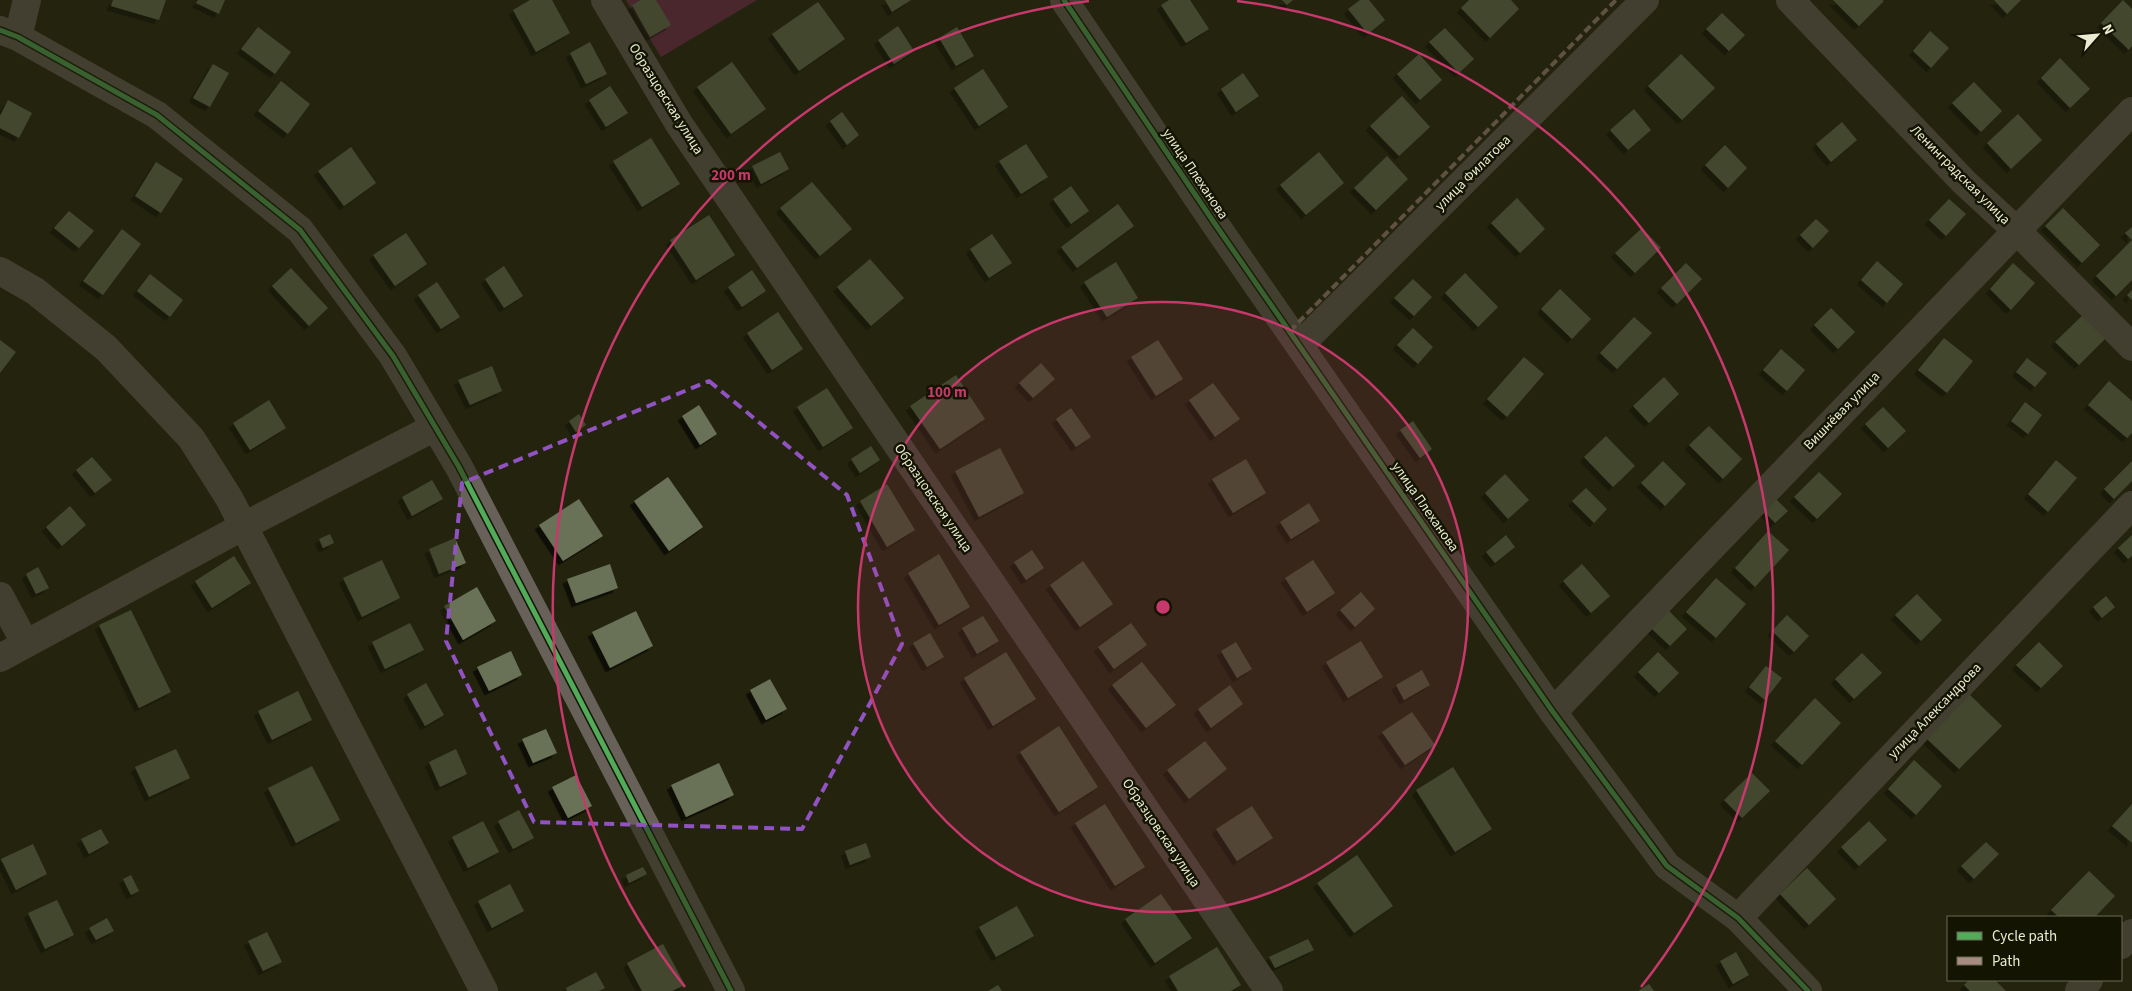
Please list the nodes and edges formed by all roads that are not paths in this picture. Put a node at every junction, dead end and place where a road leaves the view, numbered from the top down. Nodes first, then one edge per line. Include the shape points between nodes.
1 (27, 0) edge
2 (605, 0) edge
3 (1064, 0) edge
4 (1645, 0) edge
5 (1790, 0) edge
6 (9, 33) edge
7 (2132, 112) edge
8 (2016, 230) junction
9 (0, 271) edge
10 (1300, 345) junction
11 (2132, 347) edge
12 (436, 427) junction
13 (2132, 505) edge
14 (242, 527) junction
15 (0, 596) edge
16 (23, 639) dead end
17 (0, 658) edge
18 (1553, 712) junction
19 (1738, 918) junction
20 (2132, 933) edge
21 (2122, 944) edge
22 (2088, 981) edge
23 (484, 991) edge
24 (731, 991) edge
25 (1269, 991) edge
26 (1808, 991) edge
27 (2079, 991) edge

1 - 6 street
2 - 25 street, Образцовская улица via 679,124
3 - 10 street, улица Плеханова
4 - 10 street, улица Филатова
5 - 8 street, Ленинградская улица via 1964,182
6 - 12 street via 157,116 300,230 393,356
7 - 8 street, Вишнёвая улица
8 - 11 street, Ленинградская улица
8 - 18 street, Вишнёвая улица
9 - 14 street via 35,291 106,348 191,438 229,498
10 - 18 street, улица Плеханова
12 - 14 street
12 - 24 street
13 - 19 street, улица Александрова
14 - 17 street
14 - 23 street
15 - 16 street
18 - 19 street, улица Плеханова via 1667,866
19 - 26 street, улица Плеханова
20 - 21 street
22 - 27 street

